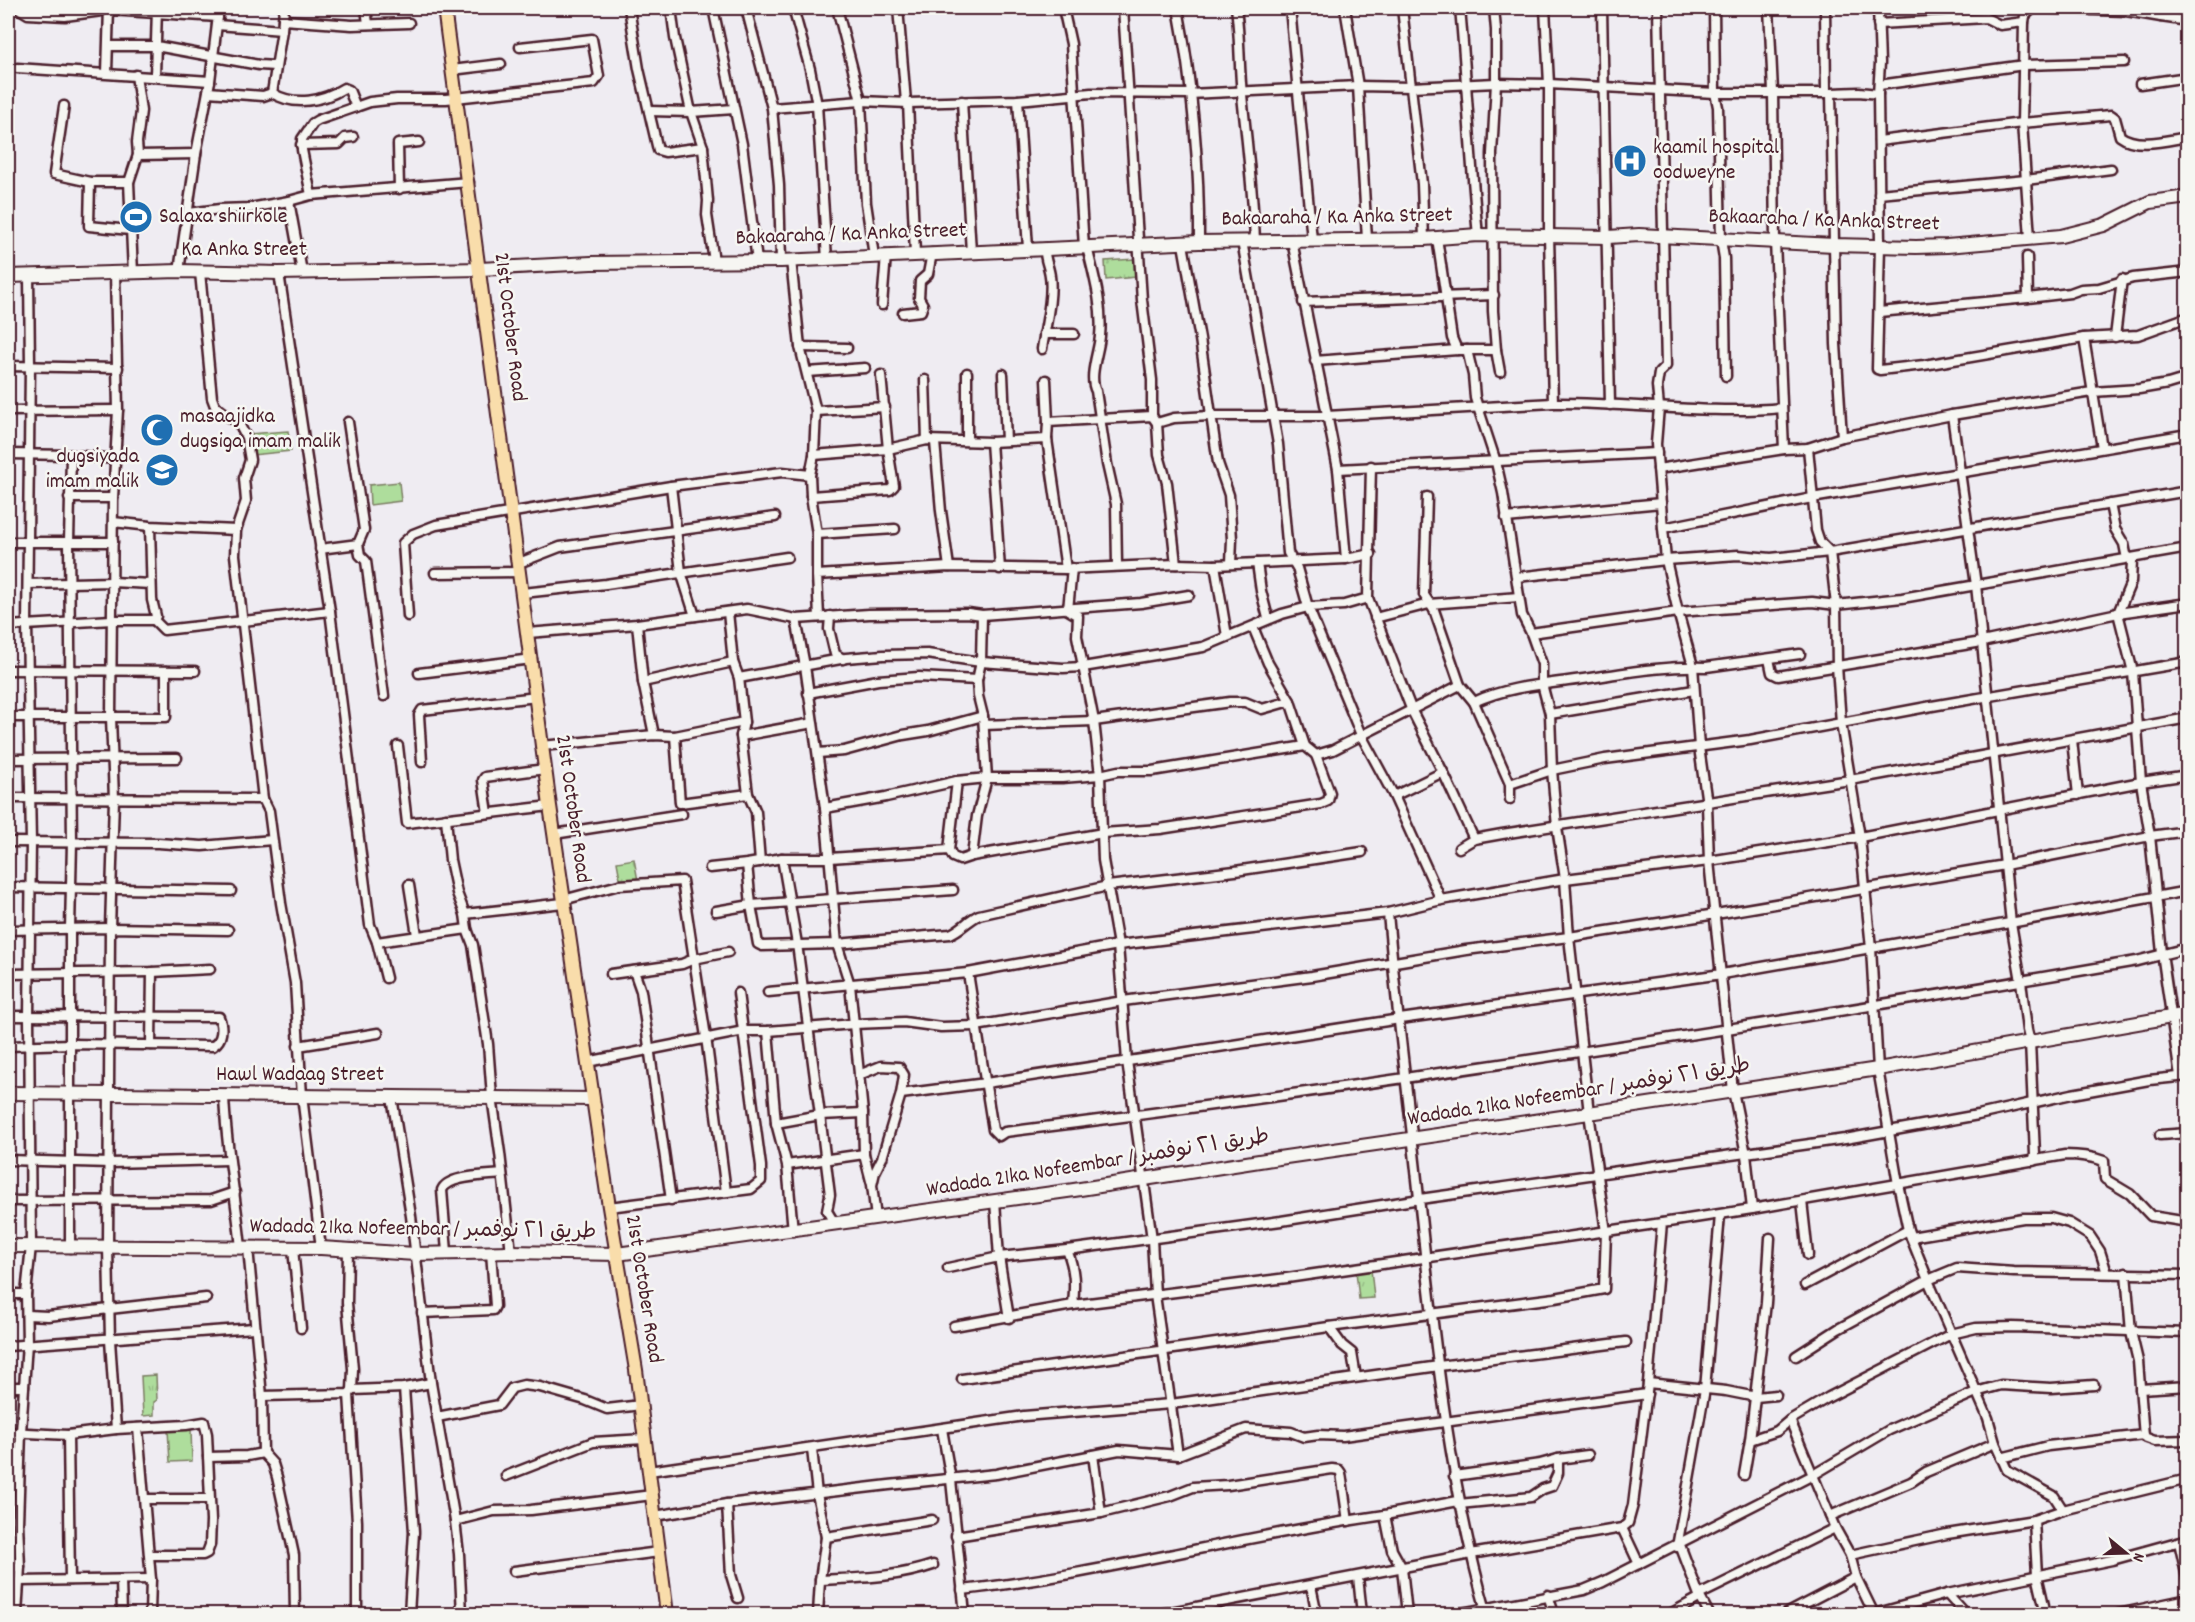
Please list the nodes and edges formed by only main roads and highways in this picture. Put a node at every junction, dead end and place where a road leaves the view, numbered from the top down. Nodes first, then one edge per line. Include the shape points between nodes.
1 (444, 8) edge
2 (668, 1614) edge

1 - 2 main road, 21st October Road via 563,902 641,1405

